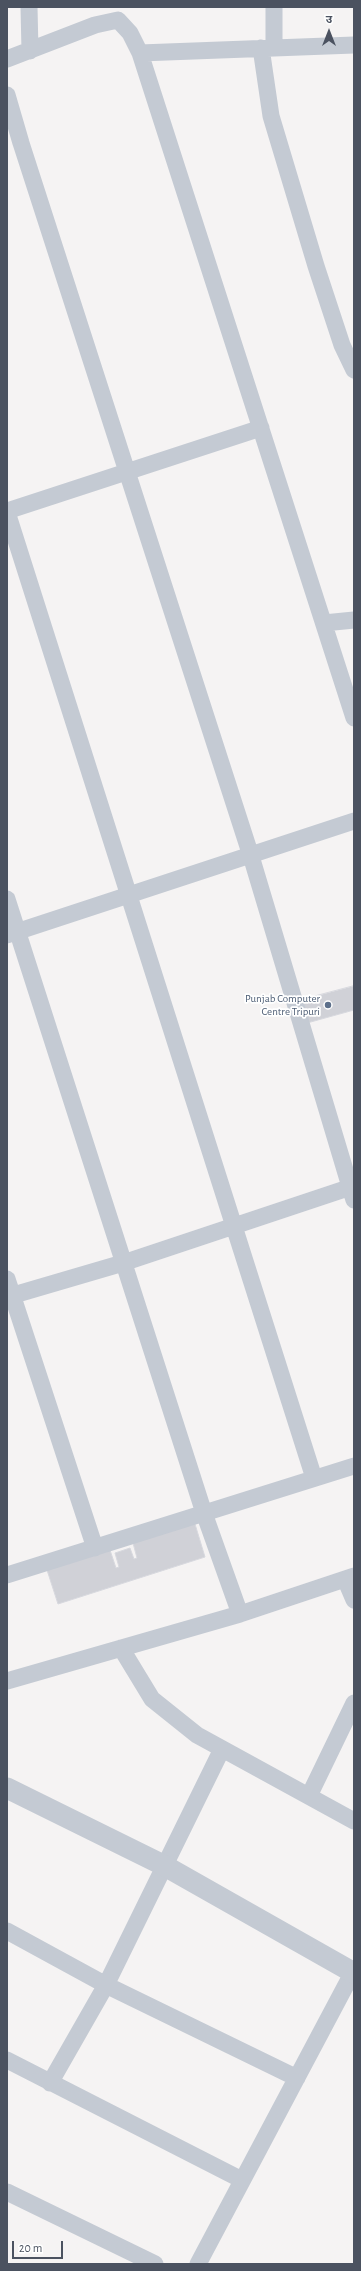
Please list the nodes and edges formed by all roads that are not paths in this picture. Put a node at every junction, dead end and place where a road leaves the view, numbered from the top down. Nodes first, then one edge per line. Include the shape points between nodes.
1 (29, 7) edge
2 (274, 7) edge
3 (354, 45) edge
4 (267, 47) junction
5 (30, 51) junction
6 (140, 53) junction
7 (7, 59) edge
8 (7, 95) edge
9 (14, 146) edge
10 (354, 370) edge
11 (260, 428) junction
12 (127, 472) junction
13 (7, 512) edge
14 (354, 620) edge
15 (324, 623) junction
16 (354, 718) edge
17 (354, 821) edge
18 (252, 856) junction
19 (130, 896) junction
20 (7, 899) edge
21 (12, 933) edge
22 (353, 1191) edge
23 (232, 1226) junction
24 (123, 1263) junction
25 (7, 1279) edge
26 (10, 1296) edge
27 (354, 1466) edge
28 (314, 1478) junction
29 (204, 1513) junction
30 (95, 1548) junction
31 (7, 1575) edge
32 (350, 1577) edge
33 (354, 1600) edge
34 (240, 1614) junction
35 (121, 1648) junction
36 (7, 1681) edge
37 (354, 1702) edge
38 (222, 1749) junction
39 (7, 1788) edge
40 (309, 1796) junction
41 (354, 1821) edge
42 (165, 1866) junction
43 (7, 1932) edge
44 (354, 1972) edge
45 (106, 1985) junction
46 (7, 2060) edge
47 (297, 2078) junction
48 (50, 2083) junction
49 (242, 2180) junction
50 (7, 2192) edge
51 (155, 2264) edge
52 (198, 2264) edge

1 - 5 street
2 - 4 street
3 - 4 street
4 - 6 street
4 - 10 street via 272,116 316,266 342,345
5 - 6 street via 95,24 118,20 130,33
5 - 7 street
6 - 11 street
8 - 9 street
9 - 12 street
11 - 12 street
11 - 15 street
12 - 13 street
12 - 18 street
13 - 19 street
14 - 15 street
15 - 16 street
17 - 18 street
18 - 19 street
18 - 22 street
19 - 21 street
19 - 23 street
20 - 21 street
21 - 24 street
22 - 23 street
23 - 24 street
23 - 28 street
24 - 26 street
24 - 29 street
25 - 26 street
26 - 30 street
27 - 28 street
28 - 29 street
29 - 30 street
29 - 34 street
30 - 31 street
32 - 33 street
32 - 34 street
34 - 35 street
35 - 36 street
35 - 38 street via 152,1699 197,1735
37 - 40 street
38 - 40 street
38 - 42 street
39 - 42 street
40 - 41 street
42 - 44 street
42 - 45 street
43 - 45 street
44 - 47 street
45 - 47 street
45 - 48 street
46 - 48 street
47 - 49 street
48 - 49 street
49 - 52 street
50 - 51 street

